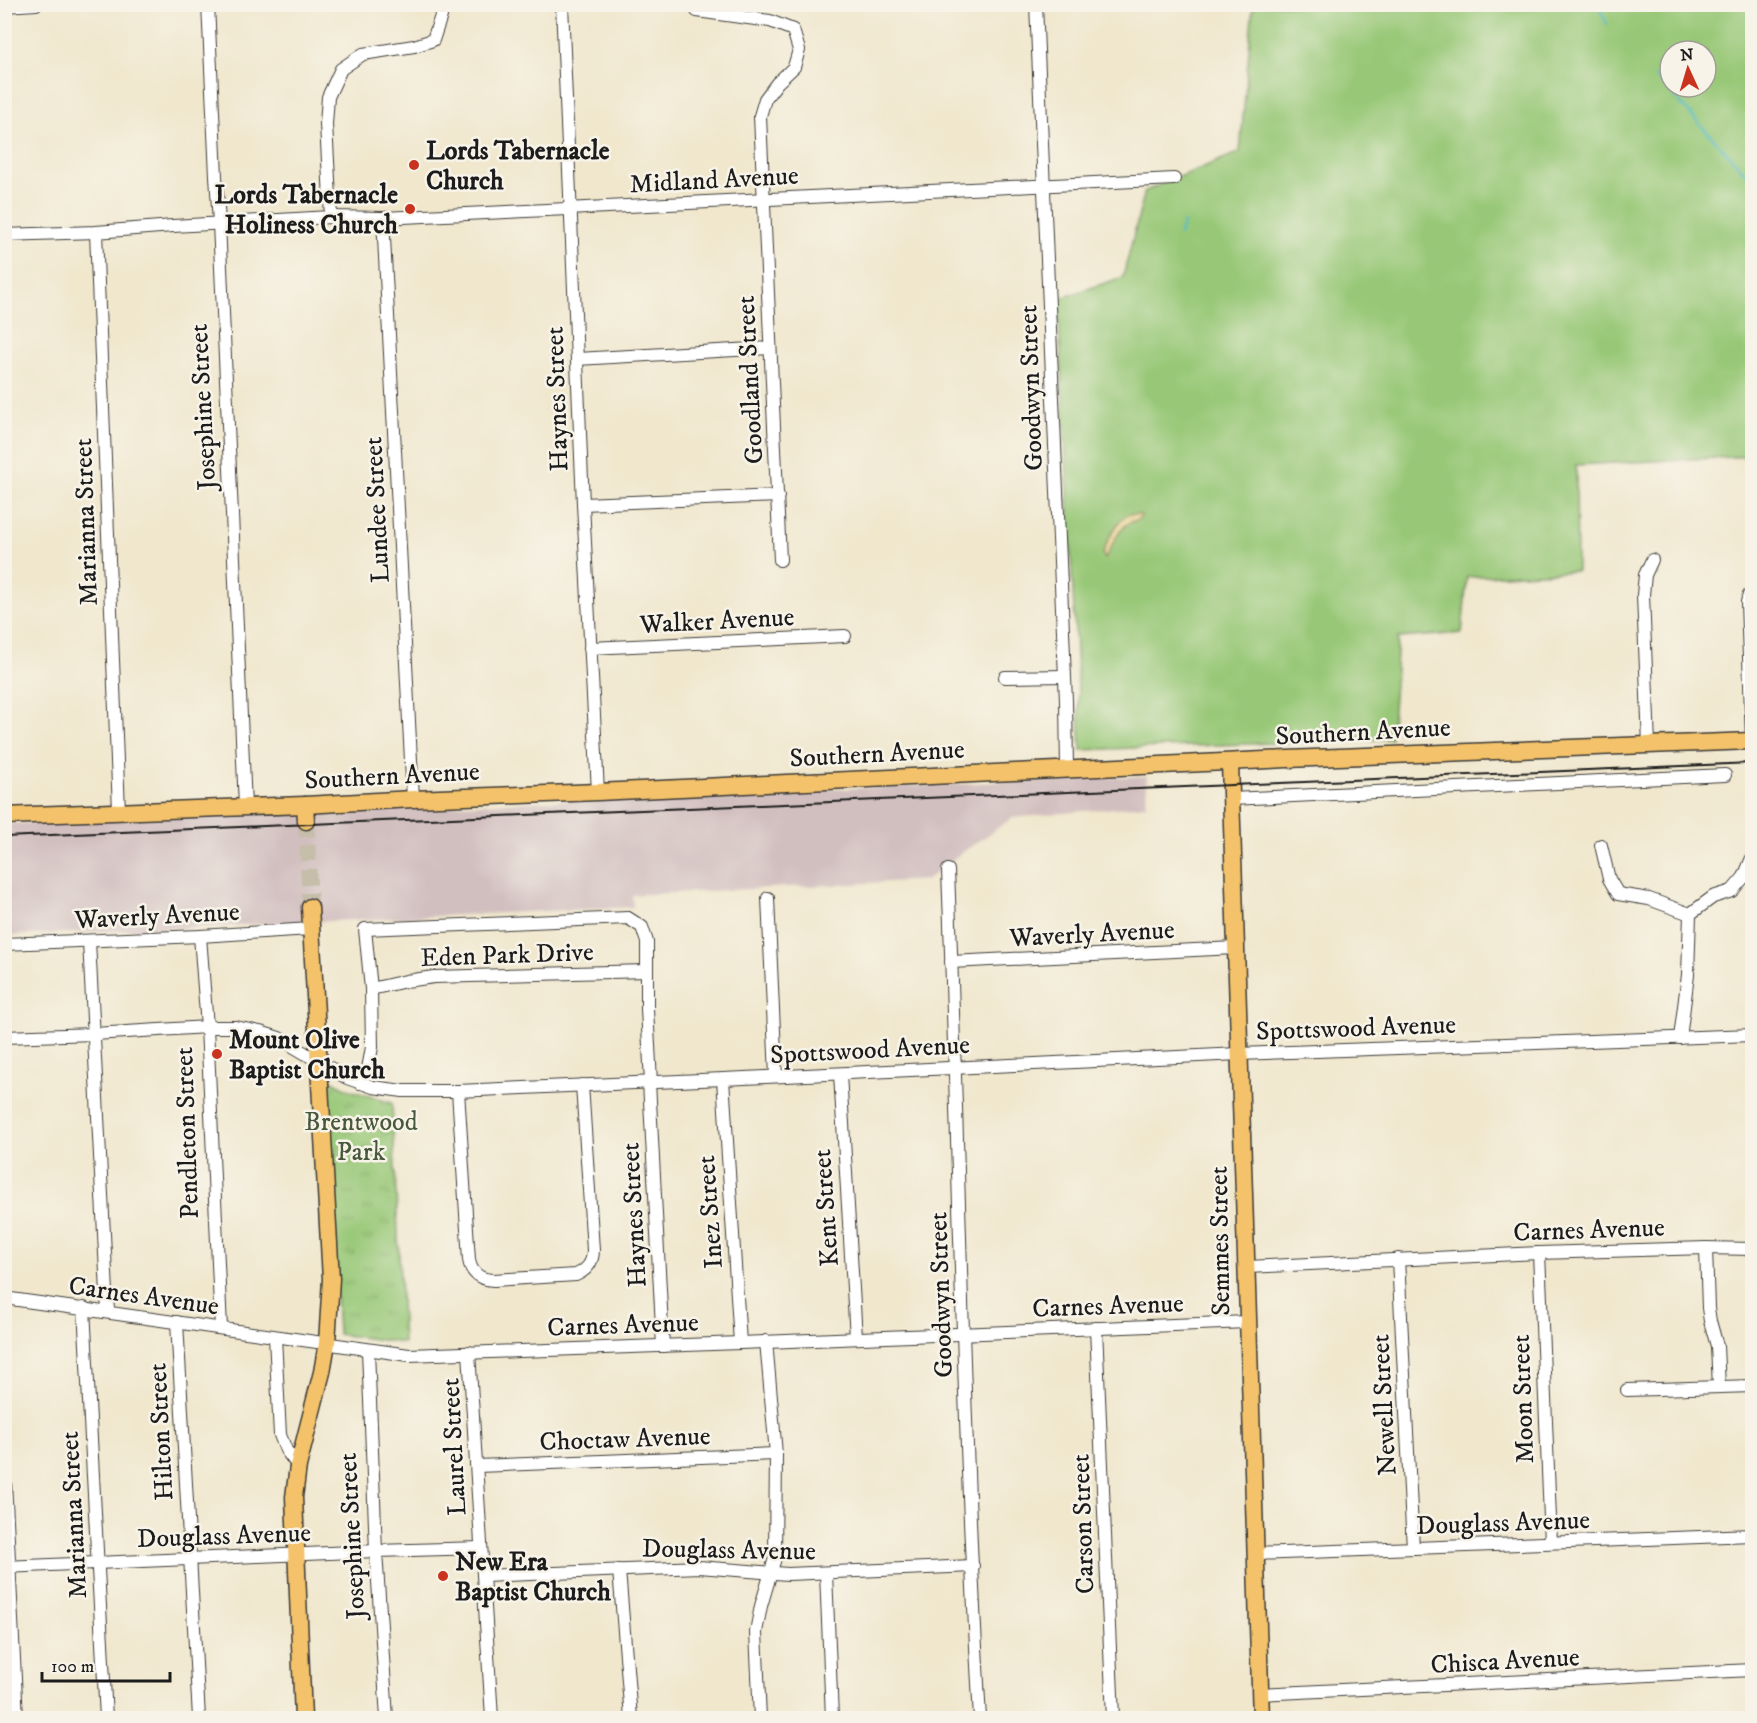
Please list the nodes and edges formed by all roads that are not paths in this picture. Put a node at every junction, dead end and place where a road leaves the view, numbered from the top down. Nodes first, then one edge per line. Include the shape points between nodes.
1 (36, 4) edge
2 (208, 4) edge
3 (440, 4) edge
4 (562, 4) edge
5 (1036, 4) edge
6 (4, 6) edge
7 (698, 11) dead end
8 (1174, 179) dead end
9 (1044, 186) junction
10 (763, 199) junction
11 (571, 208) junction
12 (331, 217) junction
13 (383, 218) junction
14 (219, 223) junction
15 (96, 232) junction
16 (4, 235) edge
17 (770, 348) junction
18 (577, 359) junction
19 (778, 496) junction
20 (583, 504) junction
21 (780, 560) dead end
22 (1652, 560) dead end
23 (1749, 595) dead end
24 (845, 636) dead end
25 (590, 648) junction
26 (1064, 676) junction
27 (1005, 677) dead end
28 (1752, 741) edge
29 (1649, 746) junction
30 (1230, 763) junction
31 (1067, 769) junction
32 (1725, 775) dead end
33 (598, 792) junction
34 (413, 799) junction
35 (1231, 799) junction
36 (245, 807) junction
37 (119, 811) junction
38 (4, 816) edge
39 (1601, 844) dead end
40 (1752, 858) edge
41 (948, 870) dead end
42 (768, 898) dead end
43 (310, 907) tunnel mouth
44 (1690, 914) junction
45 (311, 929) junction
46 (200, 936) junction
47 (88, 941) junction
48 (4, 944) edge
49 (1235, 948) junction
50 (951, 962) junction
51 (646, 971) junction
52 (371, 989) junction
53 (207, 1027) junction
54 (94, 1034) junction
55 (1752, 1035) edge
56 (4, 1037) edge
57 (1680, 1038) junction
58 (1239, 1054) junction
59 (318, 1060) junction
60 (956, 1068) junction
61 (840, 1074) junction
62 (776, 1076) junction
63 (723, 1079) junction
64 (650, 1082) junction
65 (360, 1083) junction
66 (582, 1085) junction
67 (458, 1091) junction
68 (1706, 1248) junction
69 (1752, 1249) edge
70 (1539, 1253) junction
71 (1398, 1259) junction
72 (1247, 1267) junction
73 (4, 1298) edge
74 (84, 1308) junction
75 (108, 1312) junction
76 (177, 1322) junction
77 (1247, 1322) junction
78 (220, 1328) junction
79 (1096, 1328) junction
80 (963, 1333) junction
81 (275, 1337) junction
82 (856, 1338) junction
83 (766, 1341) junction
84 (327, 1343) junction
85 (740, 1343) junction
86 (663, 1346) junction
87 (368, 1350) junction
88 (469, 1352) junction
89 (1752, 1386) edge
90 (1719, 1387) junction
91 (1627, 1390) dead end
92 (776, 1454) junction
93 (4, 1461) edge
94 (298, 1466) junction
95 (477, 1466) junction
96 (1752, 1535) edge
97 (1551, 1542) junction
98 (481, 1548) junction
99 (1413, 1548) junction
100 (376, 1551) junction
101 (1256, 1554) junction
102 (295, 1555) junction
103 (190, 1559) junction
104 (98, 1562) junction
105 (7, 1566) edge
106 (973, 1566) junction
107 (619, 1570) junction
108 (826, 1573) junction
109 (772, 1574) junction
110 (484, 1576) junction
111 (1752, 1670) edge
112 (1260, 1694) junction
113 (17, 1719) edge
114 (106, 1719) edge
115 (199, 1719) edge
116 (303, 1719) edge
117 (387, 1719) edge
118 (492, 1719) edge
119 (631, 1719) edge
120 (760, 1719) edge
121 (832, 1719) edge
122 (980, 1719) edge
123 (1113, 1719) edge
124 (1261, 1719) edge

1 - 6 street
2 - 14 street, Josephine Street
3 - 12 street via 434,40 363,54 341,69 328,97 326,124
4 - 11 street, Haynes Street
5 - 9 street, Goodwyn Street
7 - 10 street, Goodland Street via 770,21 793,30 799,50 794,67 765,99 760,116
8 - 9 street, Midland Avenue
9 - 10 street, Midland Avenue
9 - 26 street, Goodwyn Street
10 - 11 street, Midland Avenue
10 - 17 street, Goodland Street
11 - 13 street, Midland Avenue
11 - 18 street, Haynes Street
12 - 13 street, Midland Avenue
12 - 14 street, Midland Avenue
13 - 34 street, Lundee Street
14 - 15 street, Midland Avenue
14 - 36 street, Josephine Street
15 - 16 street, Midland Avenue
15 - 37 street, Marianna Street
17 - 18 street
17 - 19 street, Goodland Street
18 - 20 street, Haynes Street
19 - 20 street
19 - 21 street, Goodland Street
20 - 25 street, Haynes Street
22 - 29 street via 1645,575 1643,596
23 - 28 street
24 - 25 street, Walker Avenue
25 - 33 street, Haynes Street
26 - 27 street
26 - 31 street, Goodwyn Street
28 - 29 main road, Southern Avenue
29 - 30 main road, Southern Avenue
30 - 31 main road, Southern Avenue
30 - 35 main road, Semmes Street
31 - 33 main road, Southern Avenue
32 - 35 street
33 - 34 main road, Southern Avenue
34 - 36 main road, Southern Avenue via 306,813
35 - 49 main road, Semmes Street
36 - 37 main road, Southern Avenue
37 - 38 main road, Southern Avenue
39 - 44 street via 1609,879 1618,894 1649,899
40 - 44 street via 1744,877 1732,891 1713,897
41 - 50 street, Goodwyn Street
42 - 62 street
43 - 45 main road, Josephine Street
44 - 57 street
45 - 46 street, Waverly Avenue
45 - 59 main road, Josephine Street
46 - 47 street, Waverly Avenue
46 - 53 street, Pendleton Street
47 - 48 street, Waverly Avenue
47 - 54 street
49 - 50 street, Waverly Avenue
49 - 58 main road, Semmes Street
50 - 60 street, Goodwyn Street
51 - 52 street, Eden Park Drive via 434,977
51 - 52 street, Haynes Street via 647,942 642,927 628,918 365,929
51 - 64 street, Haynes Street
52 - 65 street via 372,1047 368,1069
53 - 54 street, Spottswood Avenue
53 - 59 street, Spottswood Avenue via 260,1032
53 - 78 street, Pendleton Street
54 - 56 street, Spottswood Avenue
54 - 75 street
55 - 57 street, Spottswood Avenue
57 - 58 street, Spottswood Avenue
58 - 60 street, Spottswood Avenue
58 - 72 main road, Semmes Street
59 - 65 street, Spottswood Avenue
59 - 84 main road, Josephine Street via 331,1279
60 - 61 street, Spottswood Avenue
60 - 80 street, Goodwyn Street
61 - 62 street, Spottswood Avenue
61 - 82 street, Kent Street
62 - 63 street, Spottswood Avenue
63 - 64 street, Spottswood Avenue
63 - 85 street, Inez Street
64 - 66 street, Spottswood Avenue
64 - 86 street, Haynes Street
65 - 67 street, Spottswood Avenue via 403,1091
66 - 67 street, Spottswood Avenue
66 - 67 street via 591,1262 576,1275 487,1280 471,1270 468,1260
68 - 69 street, Carnes Avenue
68 - 70 street, Carnes Avenue
68 - 90 street via 1708,1308 1717,1346
70 - 71 street, Carnes Avenue
70 - 97 street, Moon Street
71 - 72 street, Carnes Avenue
71 - 99 street, Newell Street
72 - 77 main road, Semmes Street
73 - 74 street, Carnes Avenue
74 - 75 street, Carnes Avenue
74 - 104 street, Marianna Street
75 - 76 street, Carnes Avenue
76 - 78 street, Carnes Avenue
76 - 103 street, Hilton Street
77 - 79 street, Carnes Avenue
77 - 101 main road, Semmes Street
78 - 81 street, Carnes Avenue
79 - 80 street, Carnes Avenue
79 - 123 street, Carson Street
80 - 82 street, Carnes Avenue
80 - 106 street, Goodwyn Street
81 - 84 street, Carnes Avenue
81 - 94 street via 280,1435
82 - 83 street, Carnes Avenue
83 - 85 street, Carnes Avenue
83 - 92 street
84 - 87 street, Carnes Avenue
84 - 94 main road, Josephine Street
85 - 86 street, Carnes Avenue
86 - 88 street, Carnes Avenue
87 - 88 street, Carnes Avenue via 410,1355
87 - 100 street, Josephine Street
88 - 95 street, Laurel Street
89 - 90 street
90 - 91 street
92 - 95 street, Choctaw Avenue
92 - 109 street
93 - 105 street
94 - 102 main road
95 - 98 street, Laurel Street
96 - 97 street, Douglass Avenue
97 - 99 street, Douglass Avenue
98 - 100 street, Douglass Avenue
98 - 110 street, Laurel Street
99 - 101 street, Douglass Avenue
100 - 102 street, Douglass Avenue
100 - 117 street, Josephine Street
101 - 112 main road, Semmes Street
102 - 103 street, Douglass Avenue
102 - 116 main road
103 - 104 street, Douglass Avenue
103 - 115 street, Hilton Street
104 - 105 street, Douglass Avenue
104 - 114 street, Marianna Street
105 - 113 street
106 - 108 street, Douglass Avenue
106 - 122 street, Goodwyn Street
107 - 109 street, Douglass Avenue via 716,1567
107 - 110 street, Douglass Avenue
107 - 119 street
108 - 109 street, Douglass Avenue
108 - 121 street
109 - 120 street via 760,1606 756,1632
110 - 118 street, Laurel Street
111 - 112 street, Chisca Avenue
112 - 124 main road, Semmes Street

